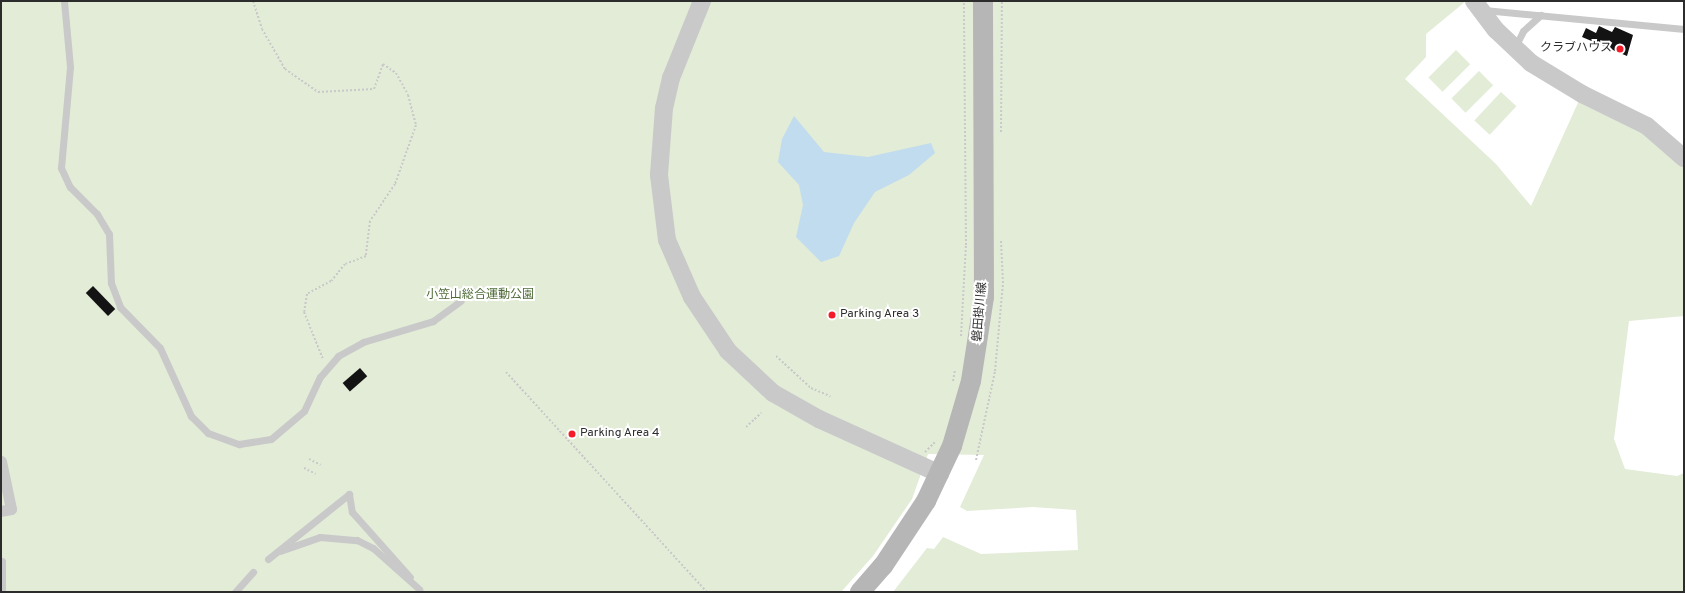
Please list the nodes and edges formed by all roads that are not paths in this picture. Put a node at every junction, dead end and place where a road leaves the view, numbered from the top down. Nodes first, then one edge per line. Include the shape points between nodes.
1 (64, 1) edge
2 (702, 1) edge
3 (983, 1) edge
4 (1477, 5) edge
5 (1541, 15) junction
6 (1684, 29) edge
7 (1515, 49) junction
8 (1684, 158) edge
9 (461, 301) dead end
10 (1, 462) edge
11 (940, 474) junction
12 (3, 511) edge
13 (280, 552) junction
14 (268, 559) dead end
15 (2, 561) edge
16 (252, 572) dead end
17 (420, 591) edge
18 (2, 592) edge
19 (235, 592) edge
20 (860, 592) edge

1 - 9 lane via 70,67 61,168 70,187 97,214 109,234 111,284 120,307 167,358 195,421 208,433 227,441 250,444 271,439 304,412 326,367 353,346 428,324
2 - 11 street via 671,78 664,108 659,175 667,240 692,298 728,351 773,392 819,419
3 - 11 main road, 磐田掛川線 via 982,319 965,406
4 - 5 lane
4 - 7 street
5 - 6 lane
5 - 7 lane via 1523,31
7 - 8 street via 1555,79 1647,126
10 - 12 street via 11,509
11 - 20 main road, 磐田掛川線 via 903,537
13 - 14 lane
13 - 17 lane via 320,537 357,540 373,548
13 - 17 lane via 349,494 352,512
15 - 18 lane
16 - 19 lane

